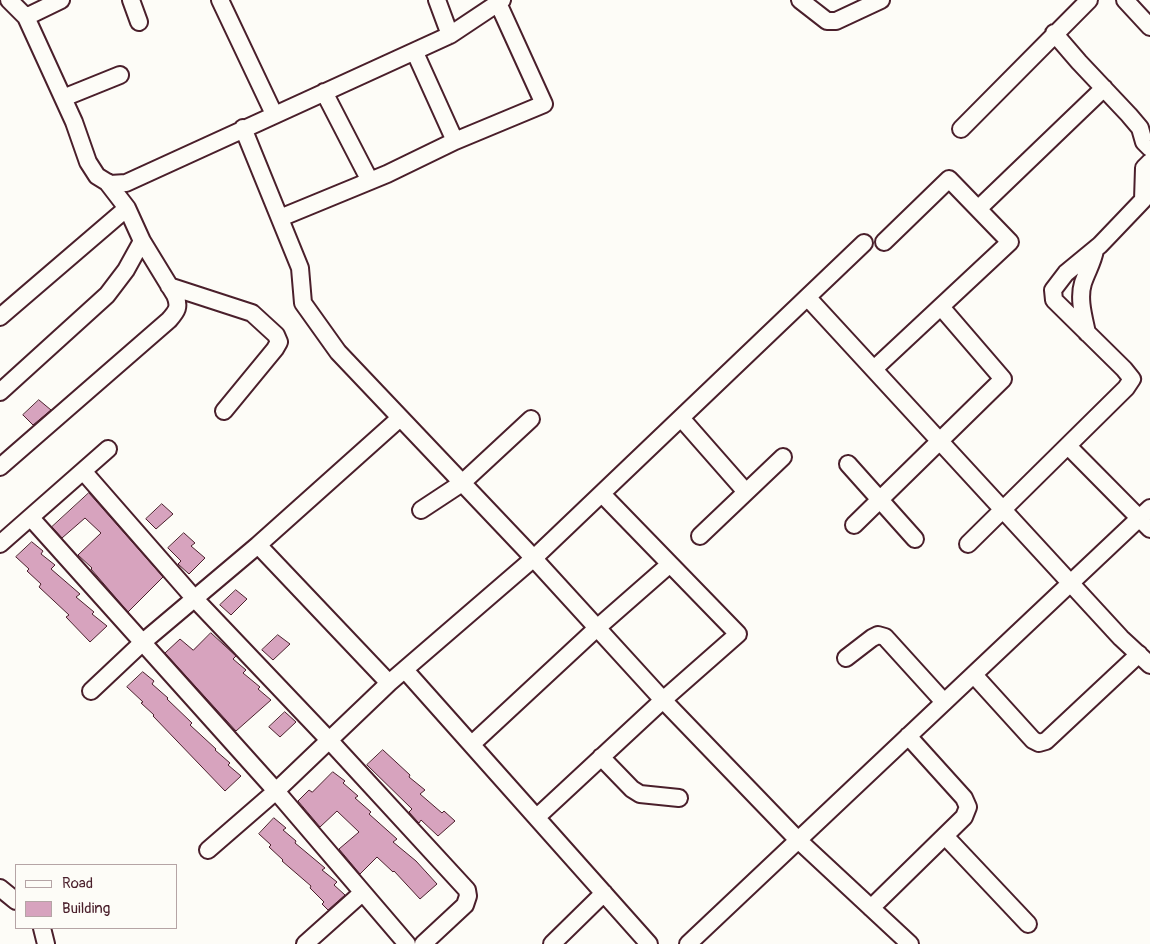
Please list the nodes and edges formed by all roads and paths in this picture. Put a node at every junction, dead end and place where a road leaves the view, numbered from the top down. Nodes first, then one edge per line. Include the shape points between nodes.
1 (9, 0) edge
2 (61, 0) edge
3 (131, 0) edge
4 (220, 0) edge
5 (437, 0) edge
6 (800, 0) edge
7 (881, 0) edge
8 (1089, 0) edge
9 (1125, 0) edge
10 (500, 1) edge
11 (26, 17) junction
12 (139, 22) dead end
13 (1150, 27) edge
14 (1054, 33) junction
15 (450, 34) junction
16 (413, 52) junction
17 (120, 75) dead end
18 (1104, 88) junction
19 (324, 92) junction
20 (63, 98) junction
21 (274, 114) junction
22 (243, 128) junction
23 (961, 129) dead end
24 (454, 141) junction
25 (1150, 148) edge
26 (1150, 162) edge
27 (370, 181) junction
28 (107, 182) junction
29 (127, 208) junction
30 (978, 209) junction
31 (280, 218) junction
32 (142, 241) junction
33 (884, 242) dead end
34 (864, 243) dead end
35 (1095, 250) junction
36 (169, 286) junction
37 (808, 298) junction
38 (940, 307) junction
39 (0, 317) edge
40 (1086, 333) junction
41 (874, 370) junction
42 (0, 392) edge
43 (224, 411) dead end
44 (400, 418) junction
45 (681, 418) junction
46 (531, 419) dead end
47 (939, 440) junction
48 (1068, 446) junction
49 (108, 448) dead end
50 (783, 457) dead end
51 (848, 464) dead end
52 (0, 467) edge
53 (82, 471) junction
54 (462, 483) junction
55 (746, 492) junction
56 (602, 494) junction
57 (880, 499) junction
58 (421, 510) dead end
59 (1003, 510) junction
60 (31, 518) junction
61 (1147, 519) edge
62 (854, 525) dead end
63 (700, 536) dead end
64 (915, 539) dead end
65 (0, 544) edge
66 (968, 544) dead end
67 (258, 545) junction
68 (534, 558) junction
69 (670, 564) junction
70 (1071, 584) junction
71 (194, 598) junction
72 (597, 628) junction
73 (143, 642) junction
74 (846, 658) dead end
75 (1144, 660) edge
76 (405, 670) junction
77 (974, 675) junction
78 (390, 683) junction
79 (91, 691) dead end
80 (662, 700) junction
81 (944, 702) junction
82 (908, 736) junction
83 (329, 740) junction
84 (472, 744) junction
85 (601, 757) junction
86 (276, 791) junction
87 (679, 798) dead end
88 (537, 817) junction
89 (945, 836) junction
90 (798, 839) junction
91 (208, 850) dead end
92 (0, 888) edge
93 (362, 893) junction
94 (604, 893) junction
95 (15, 899) edge
96 (871, 908) junction
97 (1028, 924) dead end
98 (42, 929) edge
99 (46, 944) edge
100 (305, 944) edge
101 (407, 944) edge
102 (423, 944) edge
103 (552, 944) edge
104 (649, 944) edge
105 (688, 944) edge
106 (910, 944) edge

1 - 11 street
2 - 11 street
3 - 12 street
4 - 21 street
5 - 15 street
6 - 7 street via 827,21 836,21
8 - 14 street
9 - 13 street
10 - 15 street
10 - 24 street via 544,104
11 - 20 street
14 - 18 street
14 - 23 street
15 - 16 street
16 - 19 street
16 - 24 street
17 - 20 street
18 - 25 street via 1140,128 1144,142
18 - 30 street
19 - 21 street
19 - 27 street
20 - 28 street via 88,162 97,176
21 - 22 street
22 - 28 street via 126,183
22 - 31 street
24 - 27 street
26 - 35 street via 1144,168 1143,200
27 - 31 street
28 - 29 street
29 - 32 street
29 - 39 street
30 - 33 street via 949,179
30 - 38 street via 1010,242
31 - 44 street via 300,268 303,303 338,352
32 - 36 street
32 - 42 street via 126,270 106,295
34 - 37 street
35 - 40 street via 1082,284
35 - 40 street via 1066,273 1053,290 1054,300
36 - 43 street via 252,313 276,335 279,342 275,349
36 - 52 street via 178,303 169,320
37 - 41 street
37 - 45 street
38 - 41 street
38 - 47 street via 1003,379
40 - 48 street via 1132,379
41 - 47 street
44 - 54 street
44 - 67 street
45 - 55 street
45 - 56 street
46 - 54 street
47 - 57 street
47 - 59 street
48 - 59 street
48 - 61 street
49 - 53 street
50 - 55 street
51 - 57 street
53 - 60 street
53 - 71 street
54 - 58 street
54 - 68 street
55 - 63 street
56 - 68 street
56 - 69 street
57 - 62 street
57 - 64 street
59 - 66 street
59 - 70 street
60 - 65 street
60 - 73 street
61 - 70 street
67 - 71 street
67 - 78 street
68 - 72 street
68 - 76 street
69 - 72 street
69 - 80 street via 738,634
70 - 75 street
70 - 77 street
71 - 73 street
71 - 83 street
72 - 80 street
72 - 84 street
73 - 79 street
73 - 86 street
74 - 81 street via 872,638 878,635 885,637
75 - 77 street via 1046,741 1038,743
76 - 78 street
76 - 84 street
77 - 81 street
78 - 83 street
80 - 85 street
80 - 90 street
81 - 82 street
82 - 89 street via 968,806 964,817
82 - 90 street
83 - 86 street
83 - 102 street via 467,890 465,905
84 - 88 street
85 - 87 street via 640,794
85 - 88 street
86 - 91 street
86 - 93 street
88 - 94 street
89 - 96 street
89 - 97 street
90 - 96 street
90 - 105 street
92 - 95 street
93 - 100 street
93 - 101 street
94 - 103 street
94 - 104 street
96 - 106 street
98 - 99 street

